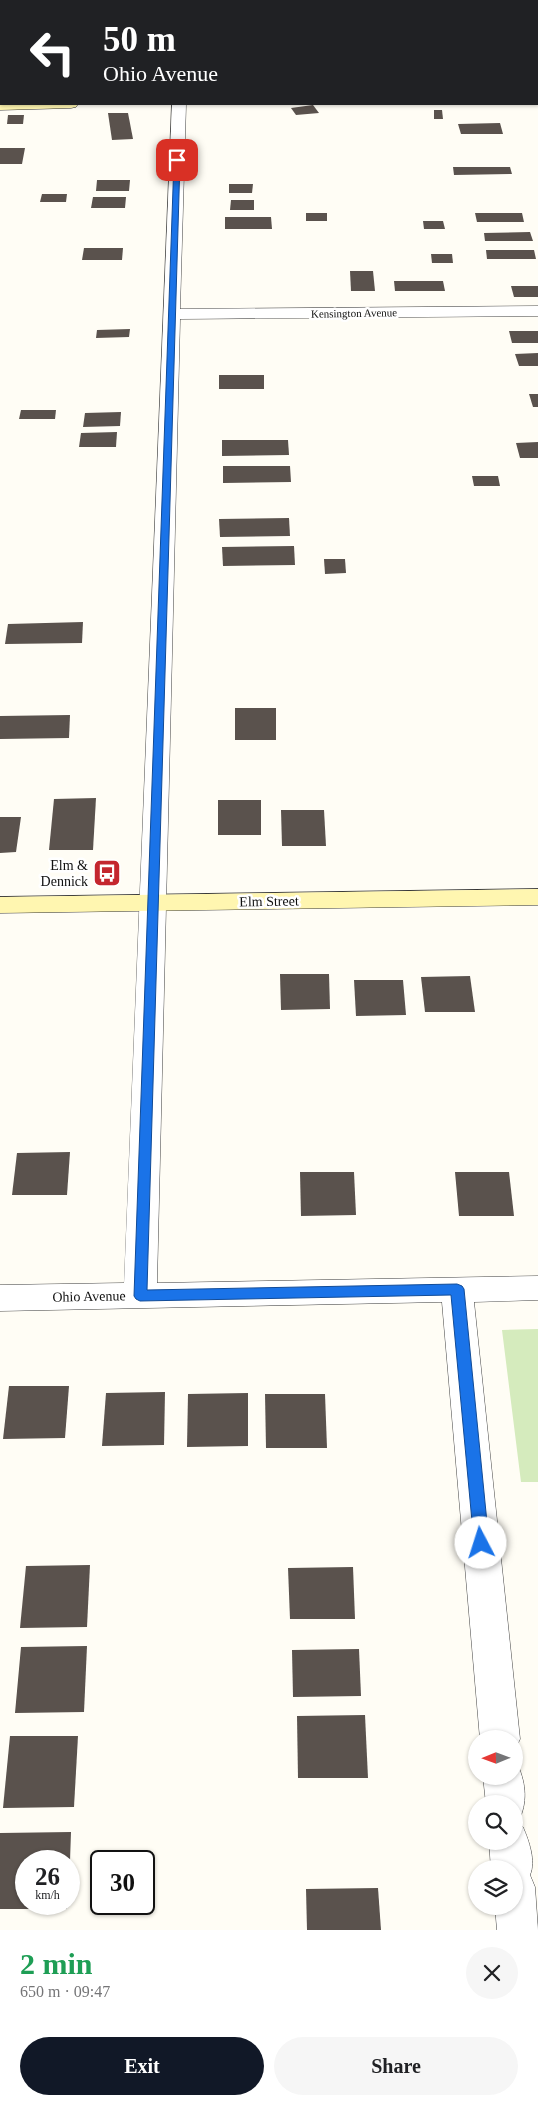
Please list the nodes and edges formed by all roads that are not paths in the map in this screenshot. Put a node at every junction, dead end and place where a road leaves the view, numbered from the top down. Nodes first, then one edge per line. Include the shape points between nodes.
1 (36, 105) edge
2 (179, 105) edge
3 (0, 106) edge
4 (538, 311) edge
5 (171, 314) junction
6 (538, 897) edge
7 (153, 902) junction
8 (0, 905) edge
9 (538, 1288) edge
10 (457, 1289) junction
11 (140, 1296) junction
12 (0, 1298) edge
13 (499, 1730) edge
14 (517, 1915) edge
15 (518, 1930) edge

1 - 3 street
2 - 5 street
4 - 5 street, Kensington Avenue
5 - 7 street
6 - 7 street, Elm Street
7 - 8 street, Elm Street
7 - 11 street
9 - 10 street, Ohio Avenue
10 - 11 street, Ohio Avenue
10 - 13 street
11 - 12 street, Ohio Avenue
14 - 15 street

